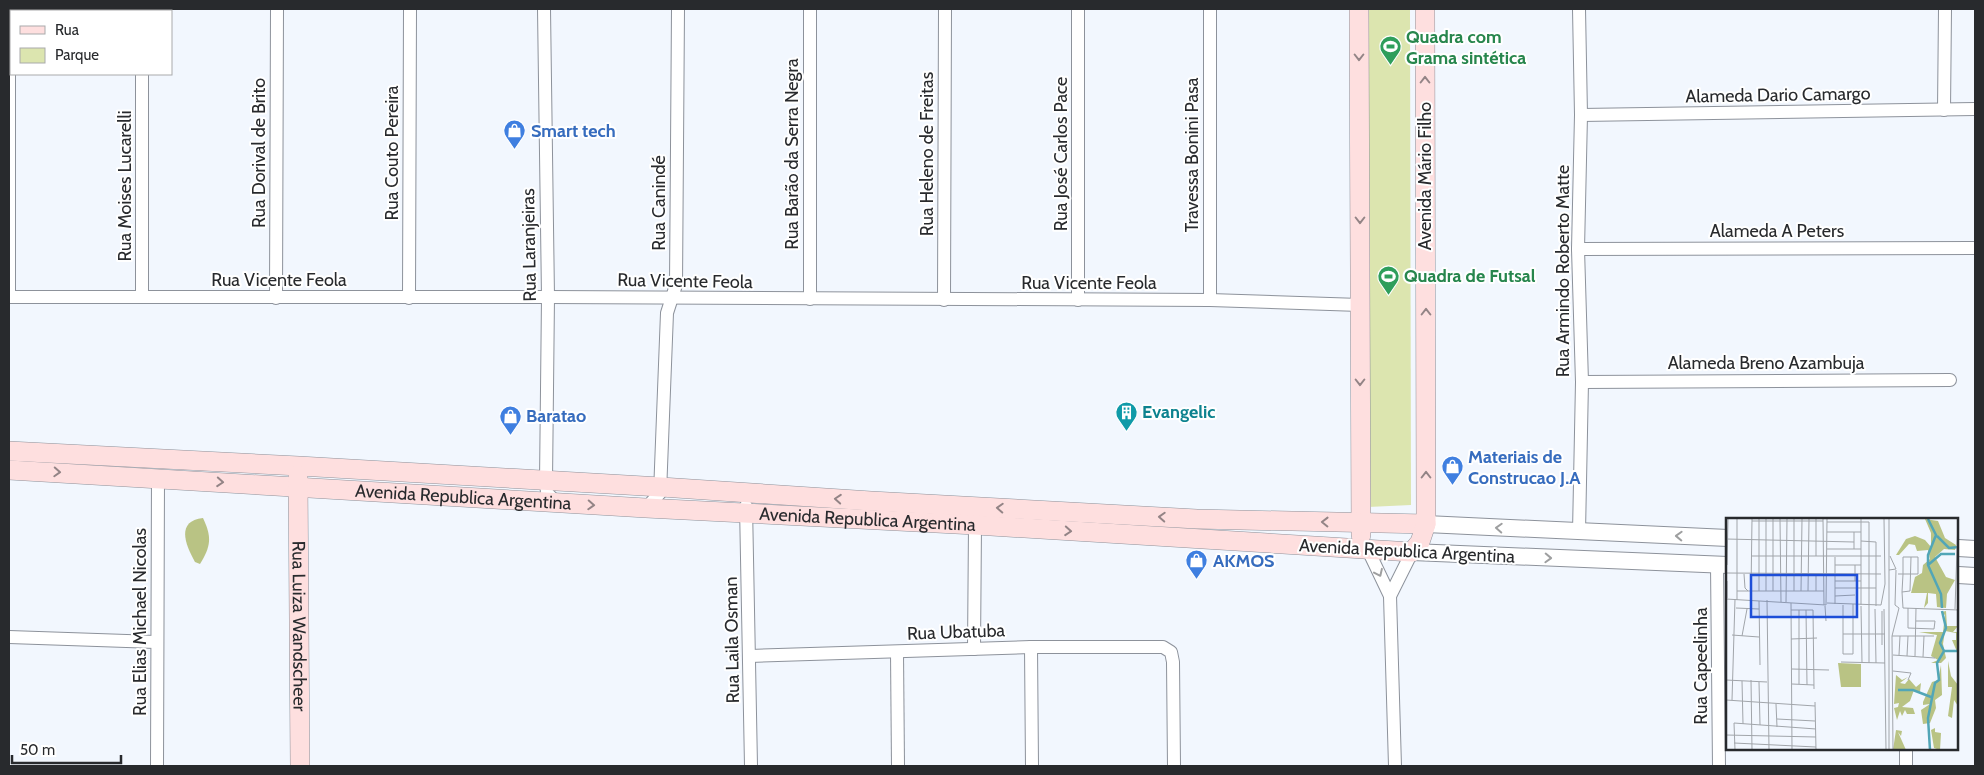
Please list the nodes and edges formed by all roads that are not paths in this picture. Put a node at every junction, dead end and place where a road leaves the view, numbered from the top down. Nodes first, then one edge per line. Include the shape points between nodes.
1 (9, 9) edge
2 (277, 9) edge
3 (410, 9) edge
4 (544, 9) edge
5 (678, 9) edge
6 (810, 9) edge
7 (945, 9) edge
8 (1078, 9) edge
9 (1210, 9) edge
10 (1359, 9) edge
11 (1425, 9) edge
12 (1579, 9) edge
13 (1945, 9) edge
14 (142, 75) edge
15 (1944, 110) junction
16 (1975, 110) edge
17 (1581, 115) junction
18 (1975, 248) edge
19 (1578, 249) junction
20 (9, 297) edge
21 (142, 297) junction
22 (548, 297) junction
23 (276, 298) junction
24 (409, 298) junction
25 (672, 298) junction
26 (810, 299) junction
27 (944, 300) junction
28 (1078, 300) junction
29 (1210, 300) junction
30 (1360, 306) junction
31 (1950, 380) dead end
32 (1582, 382) junction
33 (9, 451) edge
34 (299, 466) junction
35 (9, 470) edge
36 (158, 478) junction
37 (546, 481) junction
38 (298, 487) junction
39 (661, 487) junction
40 (746, 493) junction
41 (557, 503) junction
42 (646, 508) junction
43 (746, 513) junction
44 (1360, 523) junction
45 (1426, 524) junction
46 (975, 525) junction
47 (1579, 532) junction
48 (1726, 538) edge
49 (1959, 548) edge
50 (1975, 549) edge
51 (1368, 550) junction
52 (1412, 552) junction
53 (1723, 565) edge
54 (1959, 575) edge
55 (1975, 576) edge
56 (1390, 596) junction
57 (9, 637) edge
58 (156, 642) junction
59 (1031, 647) junction
60 (974, 649) junction
61 (897, 652) junction
62 (750, 656) junction
63 (1906, 750) edge
64 (157, 766) edge
65 (300, 766) edge
66 (752, 766) edge
67 (898, 766) edge
68 (1032, 766) edge
69 (1174, 766) edge
70 (1395, 766) edge
71 (1719, 766) edge
72 (1906, 766) edge

1 - 20 street
2 - 23 street, Rua Dorival de Brito
3 - 24 street, Rua Couto Pereira
4 - 22 street, Rua Laranjeiras
5 - 25 street, Rua Canindé via 676,285
6 - 26 street, Rua Barão da Serra Negra
7 - 27 street, Rua Heleno de Freitas
8 - 28 street, Rua José Carlos Pace
9 - 29 street, Travessa Bonini Pasa
10 -> 30 main road
45 -> 11 main road, Avenida Mário Filho
12 - 17 street, Rua Armindo Roberto Matte
13 - 15 street
14 - 21 street, Rua Moises Lucarelli
15 - 16 street, Alameda Dario Camargo
15 - 17 street, Alameda Dario Camargo
17 - 19 street, Rua Armindo Roberto Matte
18 - 19 street, Alameda A Peters
19 - 32 street, Rua Armindo Roberto Matte
20 - 21 street, Rua Vicente Feola
21 - 23 street, Rua Vicente Feola
22 - 24 street, Rua Vicente Feola
22 - 25 street, Rua Vicente Feola
22 - 37 street, Rua Laranjeiras
23 - 24 street, Rua Vicente Feola
25 - 26 street, Rua Vicente Feola
25 - 39 street, Rua Canindé via 668,313
26 - 27 street, Rua Vicente Feola
27 - 28 street, Rua Vicente Feola
28 - 29 street, Rua Vicente Feola
29 - 30 street, Rua Vicente Feola
30 -> 44 main road
31 - 32 street, Alameda Breno Azambuja
32 - 47 street, Rua Armindo Roberto Matte
33 - 34 main road, Avenida Republica Argentina
34 - 37 main road, Avenida Republica Argentina
34 - 38 main road, Rua Luiza Wandscheer
35 -> 36 main road, Avenida Republica Argentina
36 -> 38 main road, Avenida Republica Argentina
36 - 58 street, Rua Elias Michael Nicolas
37 - 39 main road, Avenida Republica Argentina
37 - 41 street via 547,493
38 - 41 main road, Avenida Republica Argentina
38 - 65 main road, Rua Luiza Wandscheer
39 - 40 main road, Avenida Republica Argentina
39 - 42 street via 658,497
40 - 43 street, Rua Laila Osman
44 -> 40 main road, Avenida Republica Argentina via 1197,519
41 -> 42 main road, Avenida Republica Argentina
42 - 43 main road, Avenida Republica Argentina
43 - 46 main road, Avenida Republica Argentina
43 - 62 street, Rua Laila Osman
44 - 45 main road, Avenida Republica Argentina
44 - 51 main road via 1362,540
47 -> 45 street, Avenida Republica Argentina
45 - 52 main road via 1420,542
46 -> 51 main road, Avenida Republica Argentina
46 - 60 street
48 -> 47 street, Avenida Republica Argentina
49 - 50 street
51 - 52 main road, Avenida Republica Argentina
51 -> 56 street
52 -> 53 street, Avenida Republica Argentina
52 - 56 street
53 - 71 street, Rua Capeelinha
54 - 55 street
56 - 70 street
57 - 58 street
58 - 64 street, Rua Elias Michael Nicolas
59 - 60 street, Rua Ubatuba
59 - 68 street
59 - 69 street, Rua Ubatuba via 1163,647 1171,652
60 - 61 street, Rua Ubatuba
61 - 62 street, Rua Ubatuba
61 - 67 street
62 - 66 street, Rua Laila Osman
63 - 72 street

